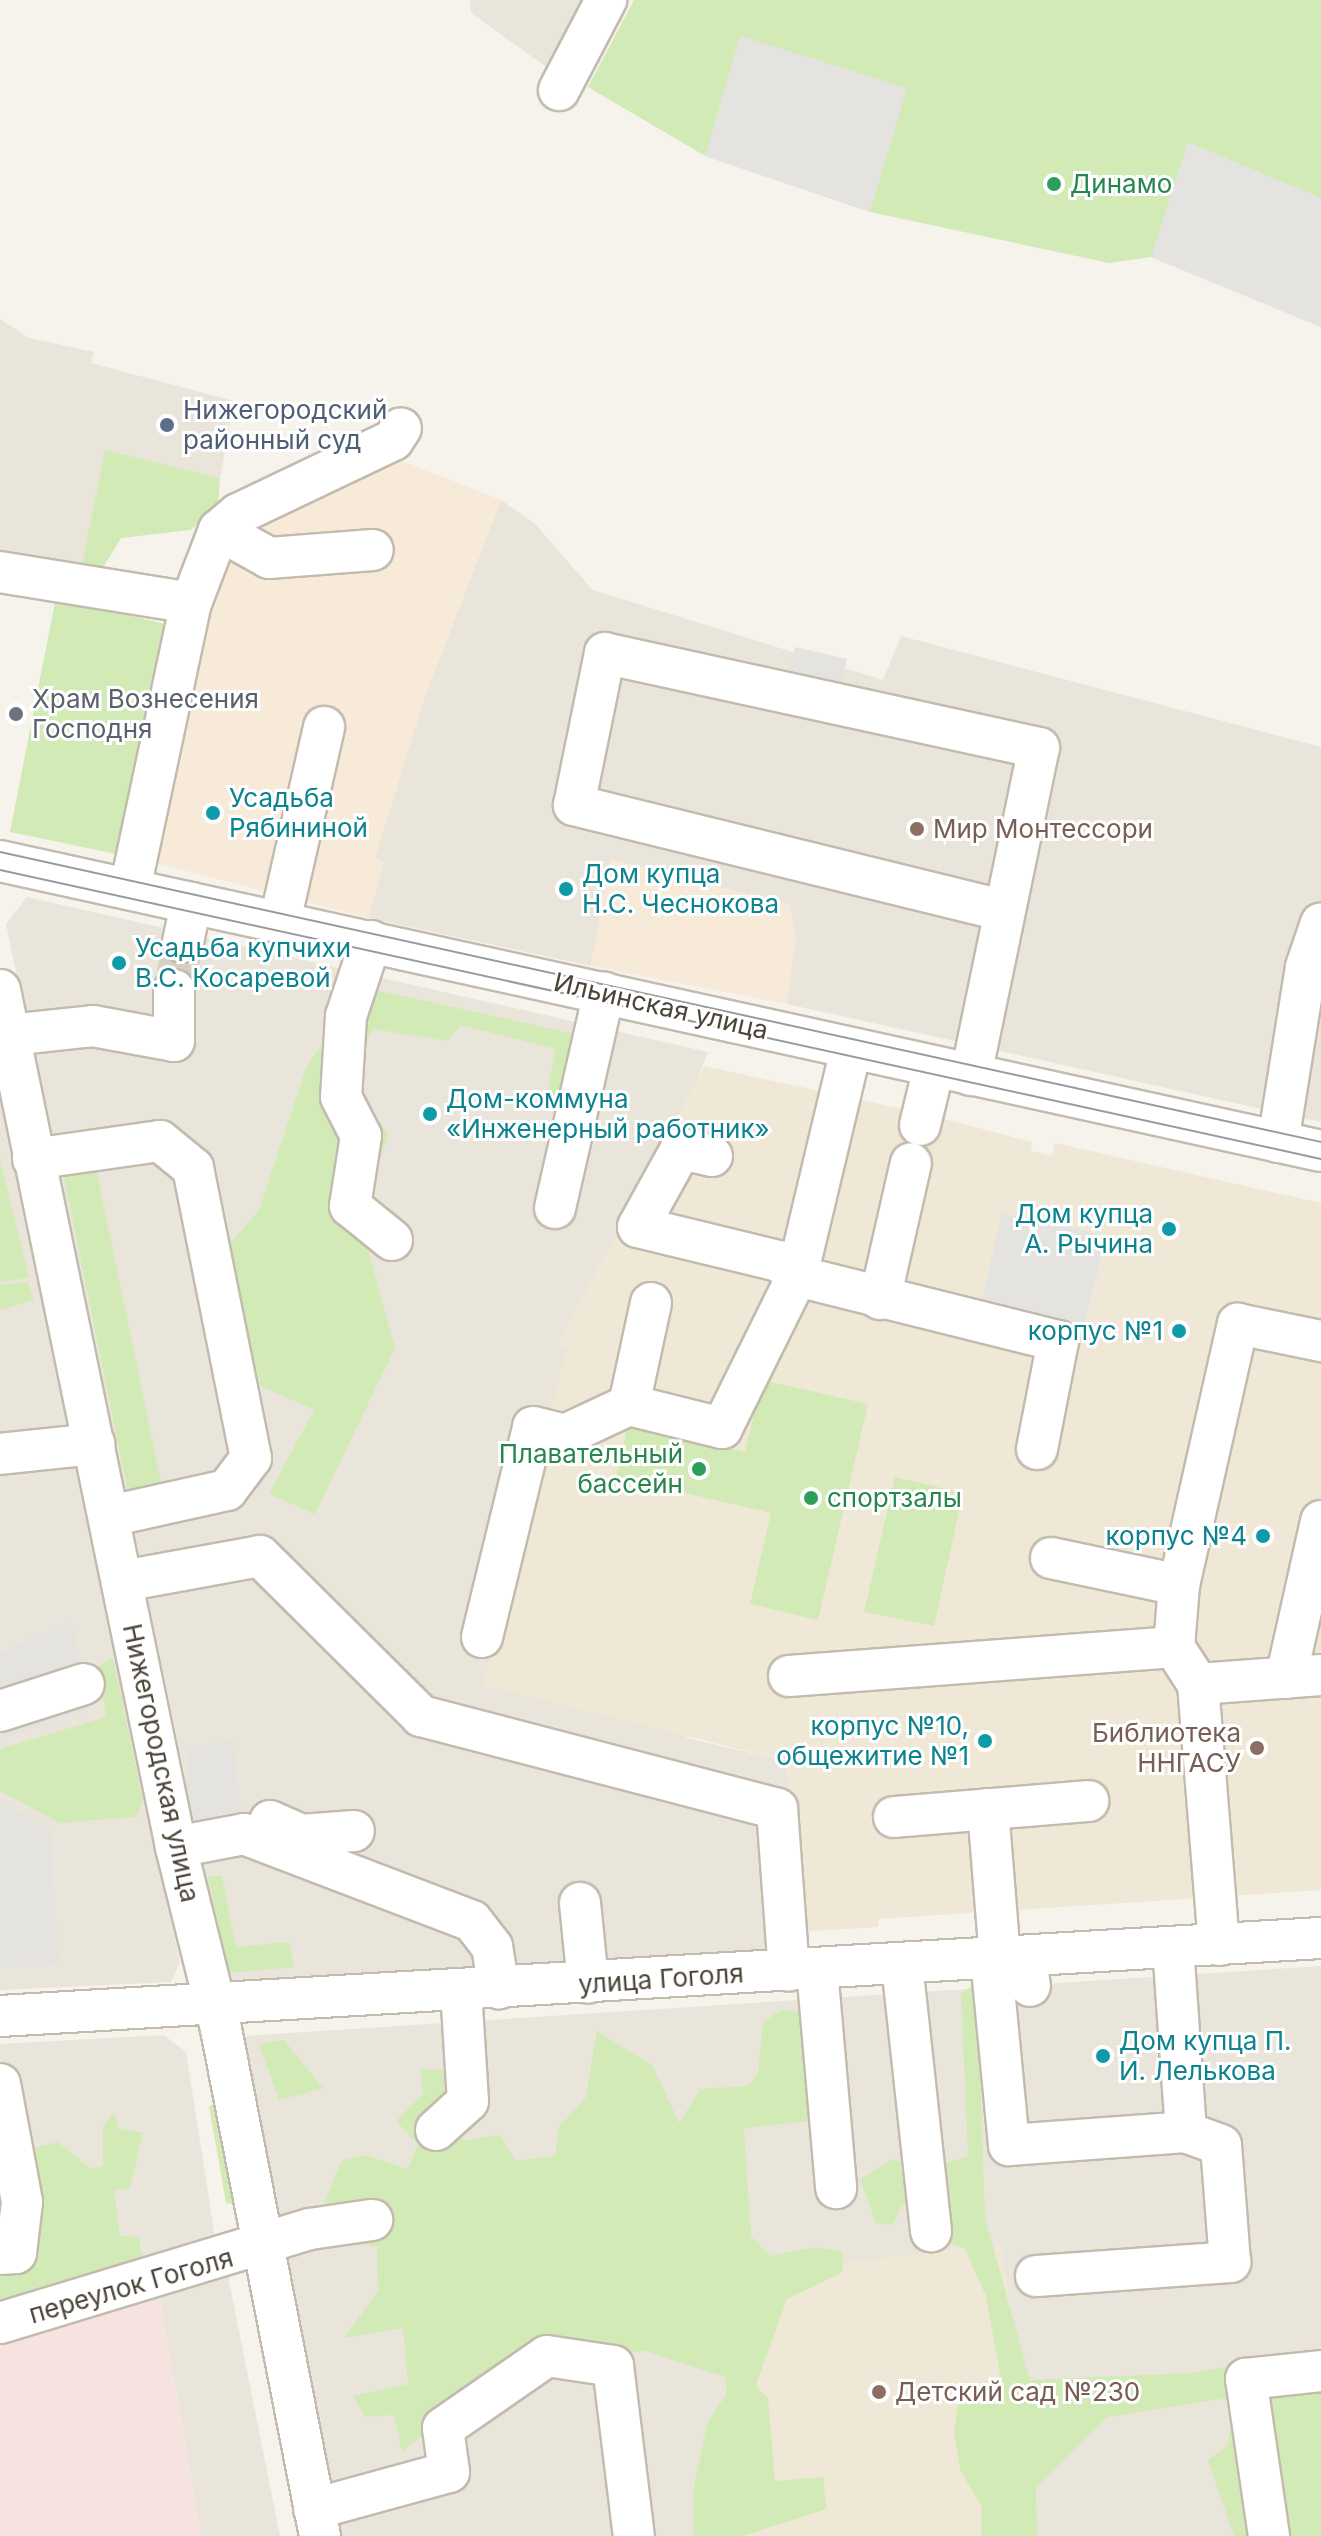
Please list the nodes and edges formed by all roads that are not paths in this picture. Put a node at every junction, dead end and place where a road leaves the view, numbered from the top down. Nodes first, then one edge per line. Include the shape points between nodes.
1 (606, 0) edge
2 (559, 90) dead end
3 (401, 428) dead end
4 (219, 530) junction
5 (373, 550) dead end
6 (0, 572) edge
7 (191, 603) junction
8 (324, 727) dead end
9 (0, 861) edge
10 (130, 889) junction
11 (191, 903) junction
12 (1003, 910) junction
13 (280, 921) junction
14 (1321, 923) edge
15 (371, 941) junction
16 (183, 942) tunnel mouth
17 (0, 990) edge
18 (174, 990) tunnel mouth
19 (604, 993) junction
20 (9, 1035) junction
21 (851, 1049) junction
22 (953, 1071) junction
23 (920, 1125) dead end
24 (1278, 1142) junction
25 (21, 1147) edge
26 (1321, 1151) edge
27 (712, 1156) dead end
28 (911, 1163) dead end
29 (555, 1208) dead end
30 (392, 1240) dead end
31 (797, 1276) junction
32 (880, 1299) junction
33 (651, 1303) dead end
34 (1321, 1341) edge
35 (629, 1405) junction
36 (94, 1444) junction
37 (1037, 1449) dead end
38 (0, 1454) edge
39 (110, 1516) junction
40 (1321, 1521) edge
41 (1051, 1558) dead end
42 (123, 1581) junction
43 (1179, 1585) junction
44 (482, 1637) dead end
45 (1174, 1647) junction
46 (789, 1676) dead end
47 (1303, 1677) edge
48 (84, 1684) dead end
49 (1198, 1684) junction
50 (0, 1711) edge
51 (1088, 1801) dead end
52 (988, 1809) junction
53 (894, 1817) dead end
54 (354, 1831) dead end
55 (174, 1837) junction
56 (580, 1903) dead end
57 (1321, 1938) edge
58 (1219, 1945) junction
59 (1173, 1947) junction
60 (995, 1958) junction
61 (902, 1964) junction
62 (803, 1970) junction
63 (588, 1983) junction
64 (1030, 1986) dead end
65 (480, 1990) junction
66 (216, 2006) junction
67 (0, 2016) edge
68 (0, 2084) edge
69 (436, 2130) dead end
70 (1186, 2132) junction
71 (836, 2188) dead end
72 (372, 2220) dead end
73 (931, 2231) dead end
74 (262, 2249) junction
75 (0, 2254) edge
76 (1036, 2276) dead end
77 (0, 2323) edge
78 (1321, 2371) edge
79 (317, 2522) edge
80 (634, 2536) edge
81 (1269, 2536) edge

1 - 2 street
3 - 4 street via 393,440 238,514
4 - 5 street via 269,558
4 - 7 street
6 - 7 street
7 - 10 street
8 - 13 street
9 - 10 street, Ильинская улица
10 - 11 street, Ильинская улица
11 - 13 street, Ильинская улица
11 - 16 street
12 - 12 street via 1039,748 605,653 574,805
12 - 22 street
13 - 15 street, Ильинская улица
14 - 24 street via 1306,967
15 - 19 street, Ильинская улица
15 - 30 street via 346,1016 341,1097 361,1136 350,1206
17 - 20 street, Нижегородская улица
18 - 20 street via 174,1041 93,1026
19 - 21 street, Ильинская улица
19 - 29 street
20 - 25 street, Нижегородская улица
21 - 22 street, Ильинская улица
21 - 31 street
22 - 23 street
22 - 24 street, Ильинская улица
24 - 26 street, Ильинская улица
25 - 36 street, Нижегородская улица
25 - 39 street via 160,1141 193,1168 251,1458 227,1490
27 - 31 street via 681,1149 638,1227 779,1261
28 - 32 street
31 - 32 street
31 - 35 street via 722,1428
32 - 37 street via 1058,1341
33 - 35 street
34 - 43 street via 1238,1324
35 - 44 street via 565,1435 533,1427
36 - 38 street
36 - 39 street, Нижегородская улица
39 - 42 street, Нижегородская улица
40 - 47 street
41 - 43 street
42 - 55 street, Нижегородская улица via 174,1765
42 - 62 street via 260,1556 421,1716 777,1809
43 - 45 street
45 - 46 street
45 - 49 street
47 - 49 street
48 - 50 street
49 - 58 street
51 - 52 street
52 - 53 street
52 - 60 street
54 - 55 street via 301,1835 256,1815
55 - 65 street via 244,1834 472,1921 492,1947
55 - 66 street, Нижегородская улица
56 - 63 street
57 - 58 street, улица Гоголя
58 - 59 street, улица Гоголя
59 - 60 street, улица Гоголя
59 - 70 street
60 - 61 street, улица Гоголя
60 - 64 street via 1028,1972
60 - 70 street via 1009,2145
61 - 62 street, улица Гоголя
61 - 73 street
62 - 63 street, улица Гоголя
62 - 71 street
63 - 65 street, улица Гоголя
65 - 66 street, улица Гоголя
65 - 69 street via 468,2101
66 - 67 street, улица Гоголя
66 - 74 street, Нижегородская улица
68 - 75 street via 22,2202 16,2253
70 - 76 street via 1221,2145 1230,2262
72 - 74 street, переулок Гоголя via 310,2229
74 - 77 street, переулок Гоголя
74 - 79 street, Нижегородская улица
78 - 81 street via 1246,2379
79 - 80 street via 449,2472 443,2428 547,2356 613,2366

